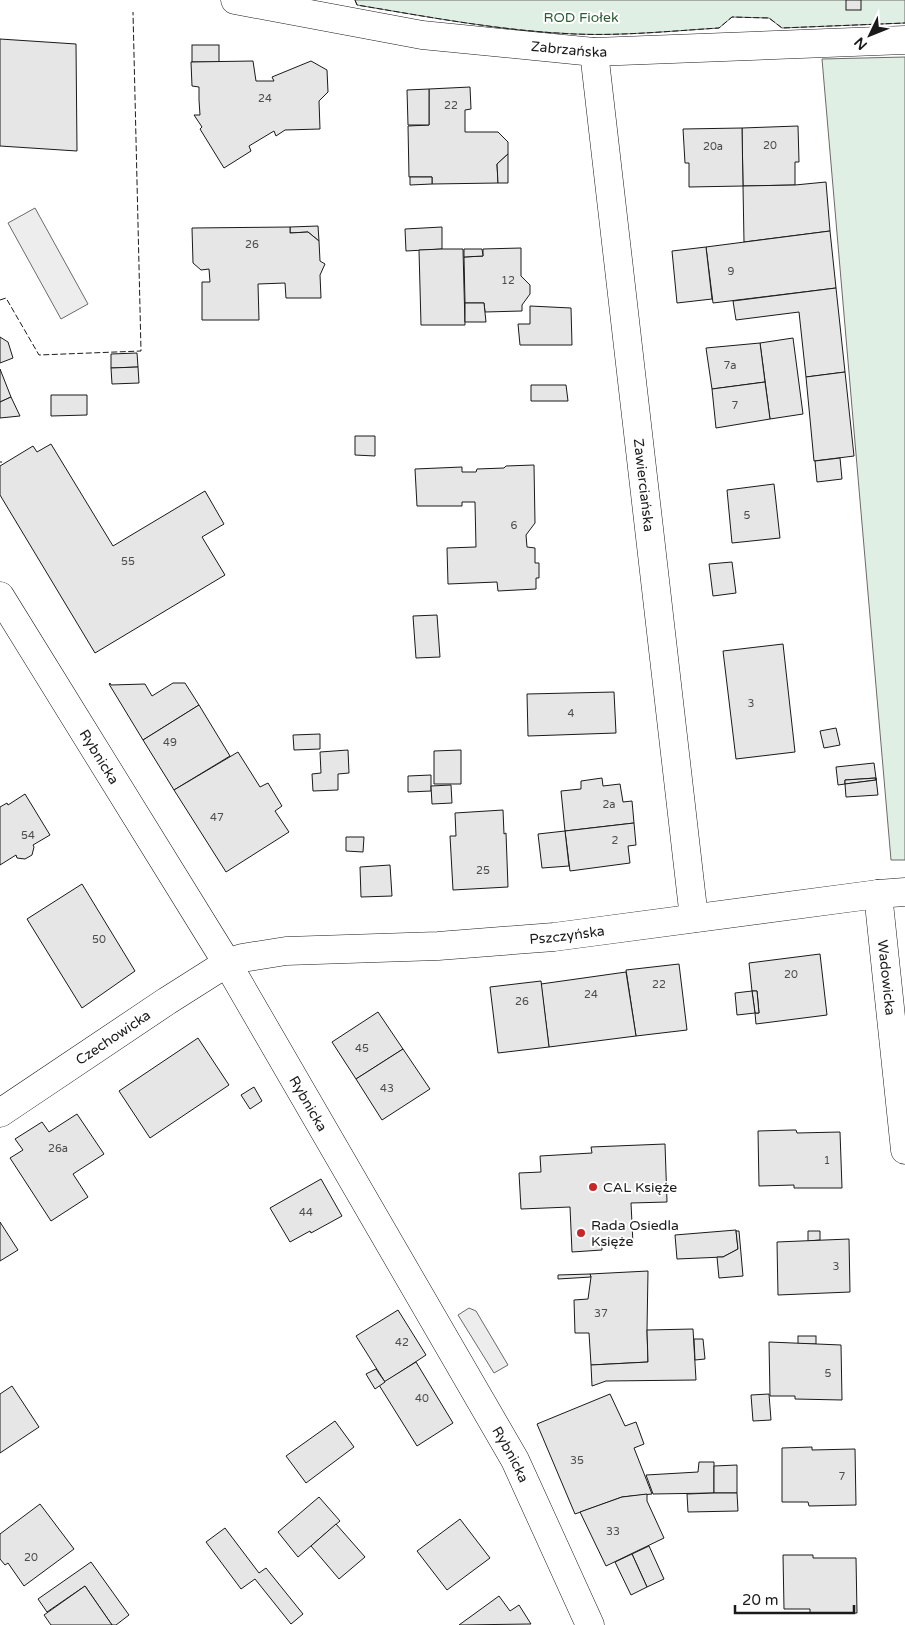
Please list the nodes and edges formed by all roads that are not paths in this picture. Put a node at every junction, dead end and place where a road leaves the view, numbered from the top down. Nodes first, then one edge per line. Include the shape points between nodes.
1 (235, 0) edge
2 (905, 40) edge
3 (594, 52) junction
4 (0, 596) edge
5 (905, 892) edge
6 (878, 894) junction
7 (694, 918) junction
8 (227, 963) junction
9 (0, 1113) edge
10 (905, 1150) edge
11 (590, 1625) edge

1 - 3 street, Zabrzańska via 422,35
2 - 3 street, Zabrzańska
3 - 7 street, Zawierciańska
4 - 8 street, Rybnicka
5 - 6 street, Pszczyńska
6 - 7 street, Pszczyńska
6 - 10 street, Wadowicka
7 - 8 street, Pszczyńska via 554,937 448,946 286,951
8 - 9 street, Czechowicka
8 - 11 street, Rybnicka via 515,1460

